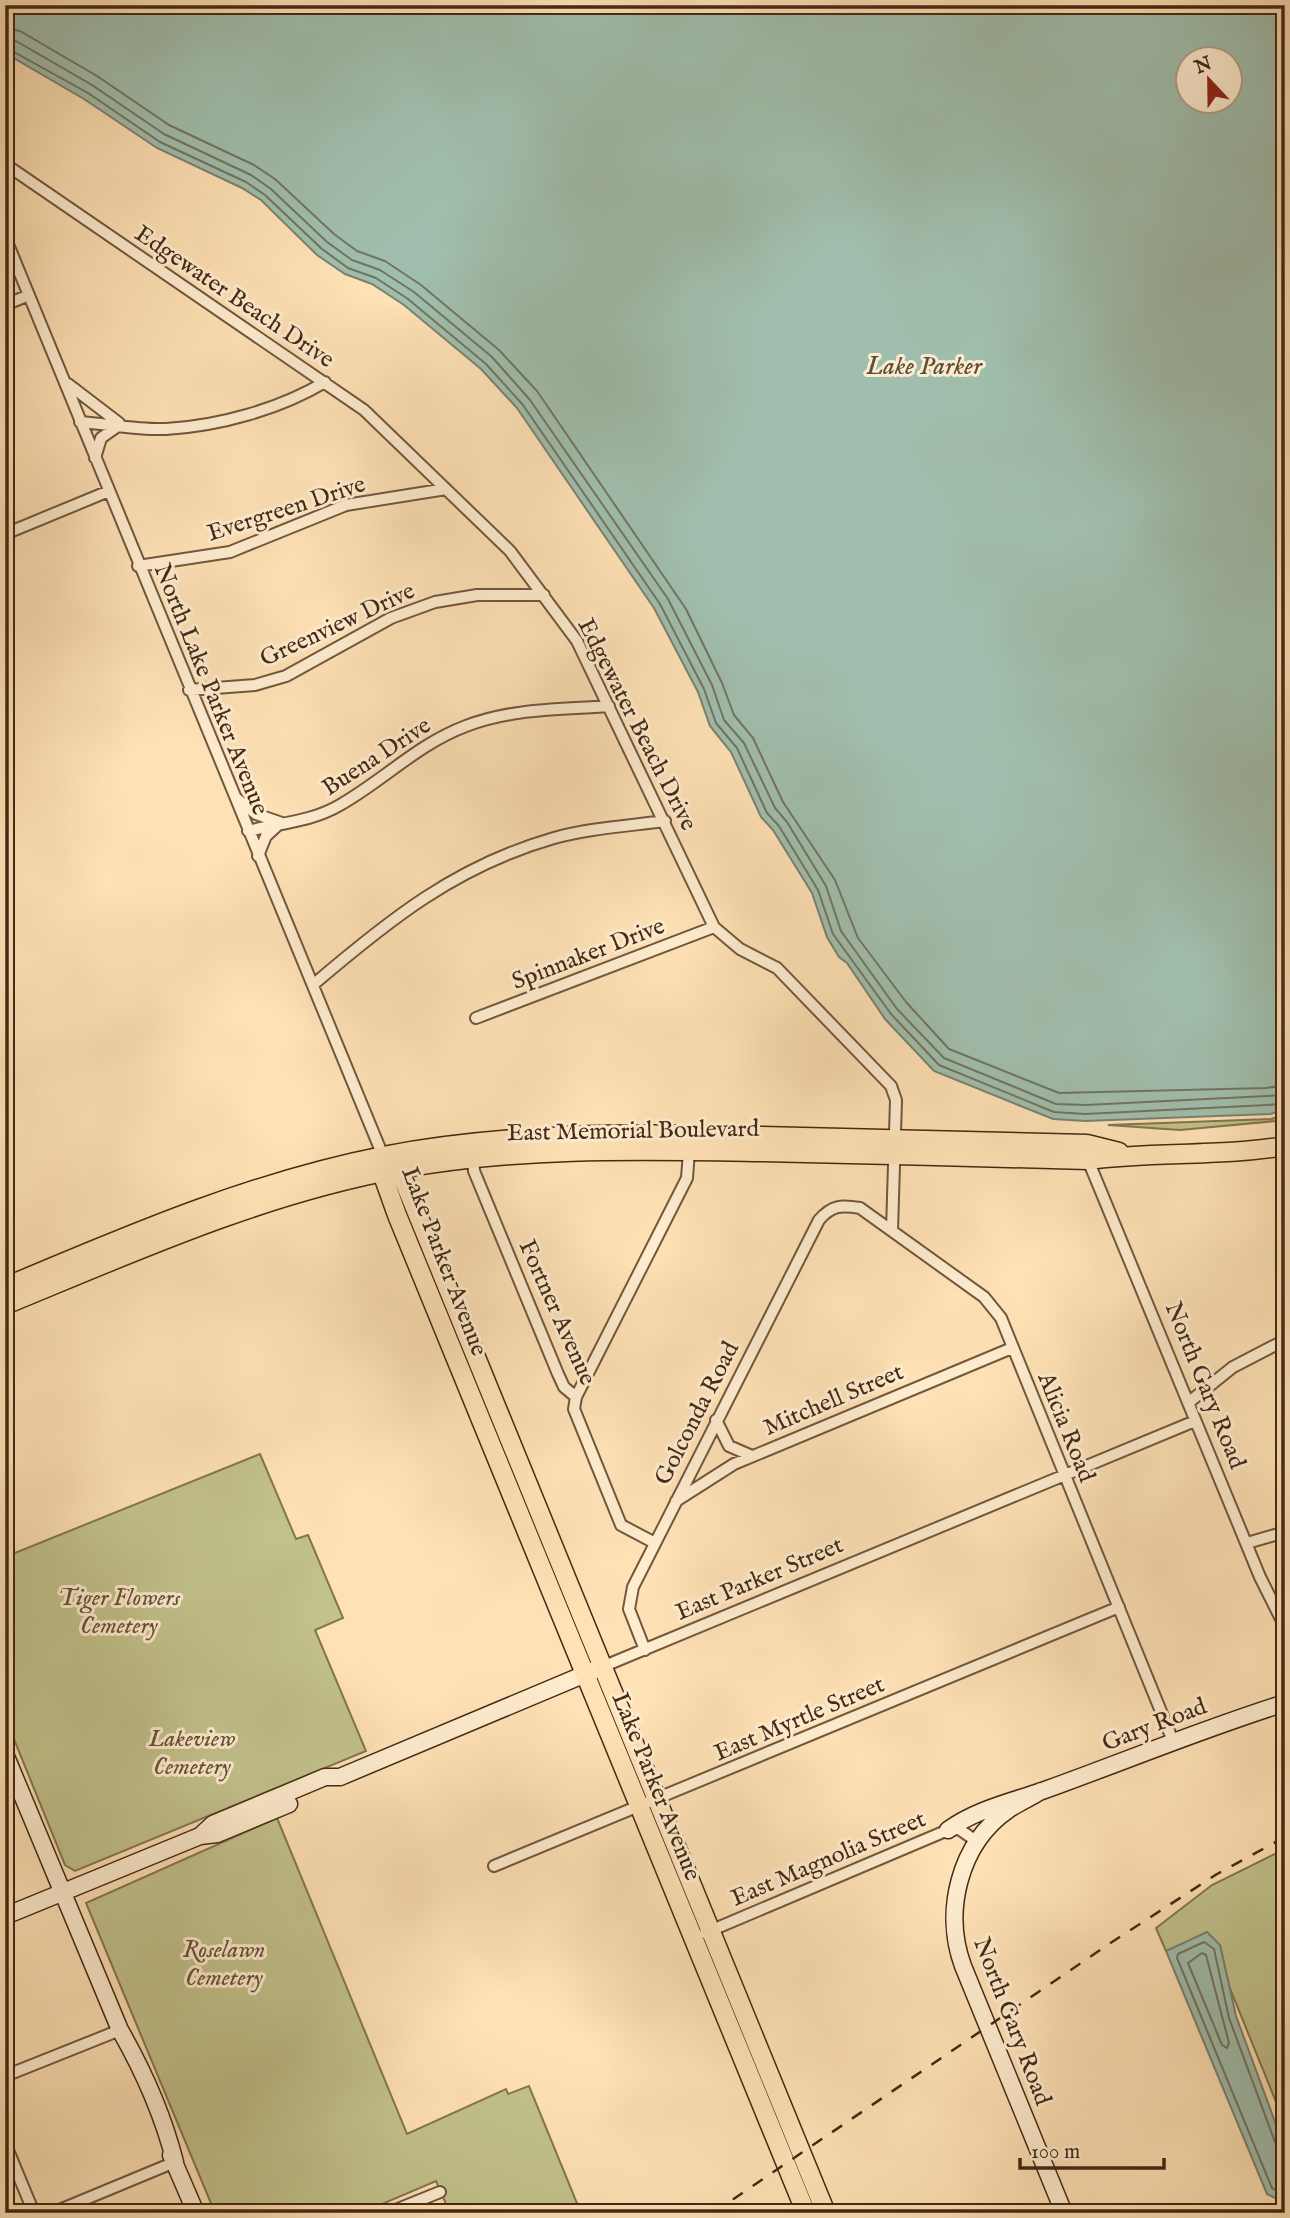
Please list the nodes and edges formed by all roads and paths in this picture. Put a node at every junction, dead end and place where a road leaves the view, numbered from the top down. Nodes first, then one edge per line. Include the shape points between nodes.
1 (5, 164) edge
2 (5, 237) edge
3 (29, 295) junction
4 (5, 305) edge
5 (63, 379) junction
6 (325, 382) junction
7 (80, 422) junction
8 (121, 425) junction
9 (95, 457) junction
10 (446, 489) junction
11 (109, 491) junction
12 (5, 534) edge
13 (138, 566) junction
14 (544, 595) junction
15 (189, 690) junction
16 (608, 706) junction
17 (232, 794) junction
18 (665, 821) junction
19 (282, 823) junction
20 (248, 831) junction
21 (258, 856) junction
22 (714, 927) junction
23 (314, 984) junction
24 (476, 1018) dead end
25 (1285, 1146) edge
26 (893, 1147) junction
27 (690, 1151) junction
28 (1122, 1153) junction
29 (473, 1158) junction
30 (1088, 1160) junction
31 (388, 1166) junction
32 (339, 1183) junction
33 (837, 1206) joint
34 (397, 1216) junction
35 (892, 1230) junction
36 (97, 1249) junction
37 (68, 1280) junction
38 (5, 1287) edge
39 (5, 1305) edge
40 (1285, 1340) edge
41 (1012, 1348) junction
42 (576, 1397) junction
43 (1188, 1403) junction
44 (716, 1420) junction
45 (1195, 1421) junction
46 (752, 1456) junction
47 (1064, 1475) junction
48 (676, 1501) junction
49 (1285, 1532) edge
50 (654, 1543) junction
51 (1247, 1543) junction
52 (1119, 1607) junction
53 (1285, 1627) edge
54 (645, 1650) junction
55 (602, 1667) junction
56 (585, 1673) junction
57 (1285, 1703) edge
58 (1173, 1741) junction
59 (5, 1754) edge
60 (1041, 1791) junction
61 (657, 1801) junction
62 (639, 1808) junction
63 (948, 1830) junction
64 (979, 1843) junction
65 (494, 1866) dead end
66 (62, 1893) junction
67 (5, 1916) edge
68 (710, 1931) junction
69 (693, 1938) junction
70 (120, 2029) junction
71 (5, 2076) edge
72 (5, 2143) edge
73 (175, 2162) junction
74 (440, 2192) dead end
75 (34, 2213) edge
76 (52, 2213) edge
77 (196, 2213) edge
78 (388, 2213) edge
79 (806, 2213) edge
80 (826, 2213) edge
81 (1064, 2213) edge

1 - 6 street, Edgewater Beach Drive
2 - 3 street, North Lake Parker Avenue
3 - 4 street
3 - 5 street, North Lake Parker Avenue
5 - 7 street, North Lake Parker Avenue
5 - 8 street
6 - 8 street via 282,403 207,422 167,429
6 - 10 street, Edgewater Beach Drive via 363,410
7 - 8 street
7 - 9 street, North Lake Parker Avenue
8 - 9 street via 104,433
9 - 11 street, North Lake Parker Avenue
10 - 13 street, Evergreen Drive via 346,505 230,552
10 - 14 street, Edgewater Beach Drive via 510,551
11 - 12 street
11 - 13 street, North Lake Parker Avenue
13 - 15 street, North Lake Parker Avenue
14 - 15 street, Greenview Drive via 477,595 435,602 390,618 286,677 255,685
14 - 16 street, Edgewater Beach Drive via 577,641
15 - 17 street, North Lake Parker Avenue
16 - 18 street, Edgewater Beach Drive
16 - 19 street, Buena Drive via 526,710 464,727 431,741 340,806 306,820
17 - 19 street via 256,814
17 - 20 street, North Lake Parker Avenue
18 - 22 street, Edgewater Beach Drive
18 - 23 street via 554,838 456,877 394,916
19 - 20 street, Buena Drive
19 - 21 street via 266,836
20 - 21 street, North Lake Parker Avenue
21 - 23 street, North Lake Parker Avenue
22 - 24 street, Spinnaker Drive
22 - 26 street, Edgewater Beach Drive via 740,949 777,968 887,1079 896,1100
23 - 31 street, North Lake Parker Avenue
25 - 28 main road, East Memorial Boulevard via 1201,1156
26 - 27 main road, East Memorial Boulevard
26 - 28 main road, East Memorial Boulevard via 1087,1144
26 - 30 main road, East Memorial Boulevard
26 - 31 main road, East Memorial Boulevard via 577,1134 497,1140
26 - 35 street, Edgewater Beach Drive
27 - 29 main road, East Memorial Boulevard via 581,1150
27 - 42 street via 687,1178
28 - 30 main road, East Memorial Boulevard
29 - 31 main road, East Memorial Boulevard
29 - 42 street, Fortner Avenue via 474,1171 558,1374
30 - 43 street, North Gary Road
31 - 32 main road, East Memorial Boulevard
31 - 34 main road, Lake Parker Avenue
31 - 36 main road, East Memorial Boulevard via 256,1189
31 - 55 main road, Lake Parker Avenue
32 - 34 main road via 376,1192
32 - 37 main road, East Memorial Boulevard via 214,1221
33 - 35 street, Alicia Road via 860,1208
33 - 44 street, Golconda Road via 819,1220
34 - 56 main road, Lake Parker Avenue
35 - 41 street, Alicia Road via 989,1302 1001,1318
36 - 37 main road via 72,1269
36 - 38 main road, East Memorial Boulevard
37 - 39 main road, East Memorial Boulevard
40 - 43 street via 1233,1367
41 - 46 street, Mitchell Street
41 - 47 street, Alicia Road
42 - 50 street, Fortner Avenue via 573,1409 618,1520
43 - 45 street, North Gary Road
44 - 46 street via 729,1446
44 - 48 street, Golconda Road
45 - 47 street, East Parker Street
45 - 51 street, North Gary Road
46 - 48 street, Mitchell Street
47 - 52 street, Alicia Road
47 - 54 street, East Parker Street
48 - 50 street, Golconda Road
49 - 51 street
50 - 54 street, Golconda Road via 629,1609
51 - 53 street, North Gary Road
52 - 58 street, Alicia Road
52 - 61 street, East Myrtle Street
54 - 55 street, East Parker Street
55 - 56 street, East Parker Street
55 - 61 main road, Lake Parker Avenue
56 - 62 main road, Lake Parker Avenue
56 - 66 street, East Parker Street via 341,1777 325,1777 213,1824 200,1836
57 - 58 street, Gary Road
58 - 60 street, Gary Road
59 - 66 street
60 - 63 street
60 - 64 street, North Gary Road via 1006,1811
61 - 62 street, East Myrtle Street
61 - 68 main road, Lake Parker Avenue
62 - 65 street, East Myrtle Street
62 - 69 main road, Lake Parker Avenue
63 - 64 street, East Magnolia Street via 959,1829
63 - 68 street, East Magnolia Street
64 - 81 street, North Gary Road via 966,1863 955,1899 959,1956
66 - 67 street, East Parker Street
66 - 70 street
68 - 69 street, East Magnolia Street
68 - 80 main road, Lake Parker Avenue
69 - 79 main road, Lake Parker Avenue
70 - 71 street
70 - 73 street via 166,2126
72 - 75 street
73 - 76 street
73 - 77 street
74 - 78 street

